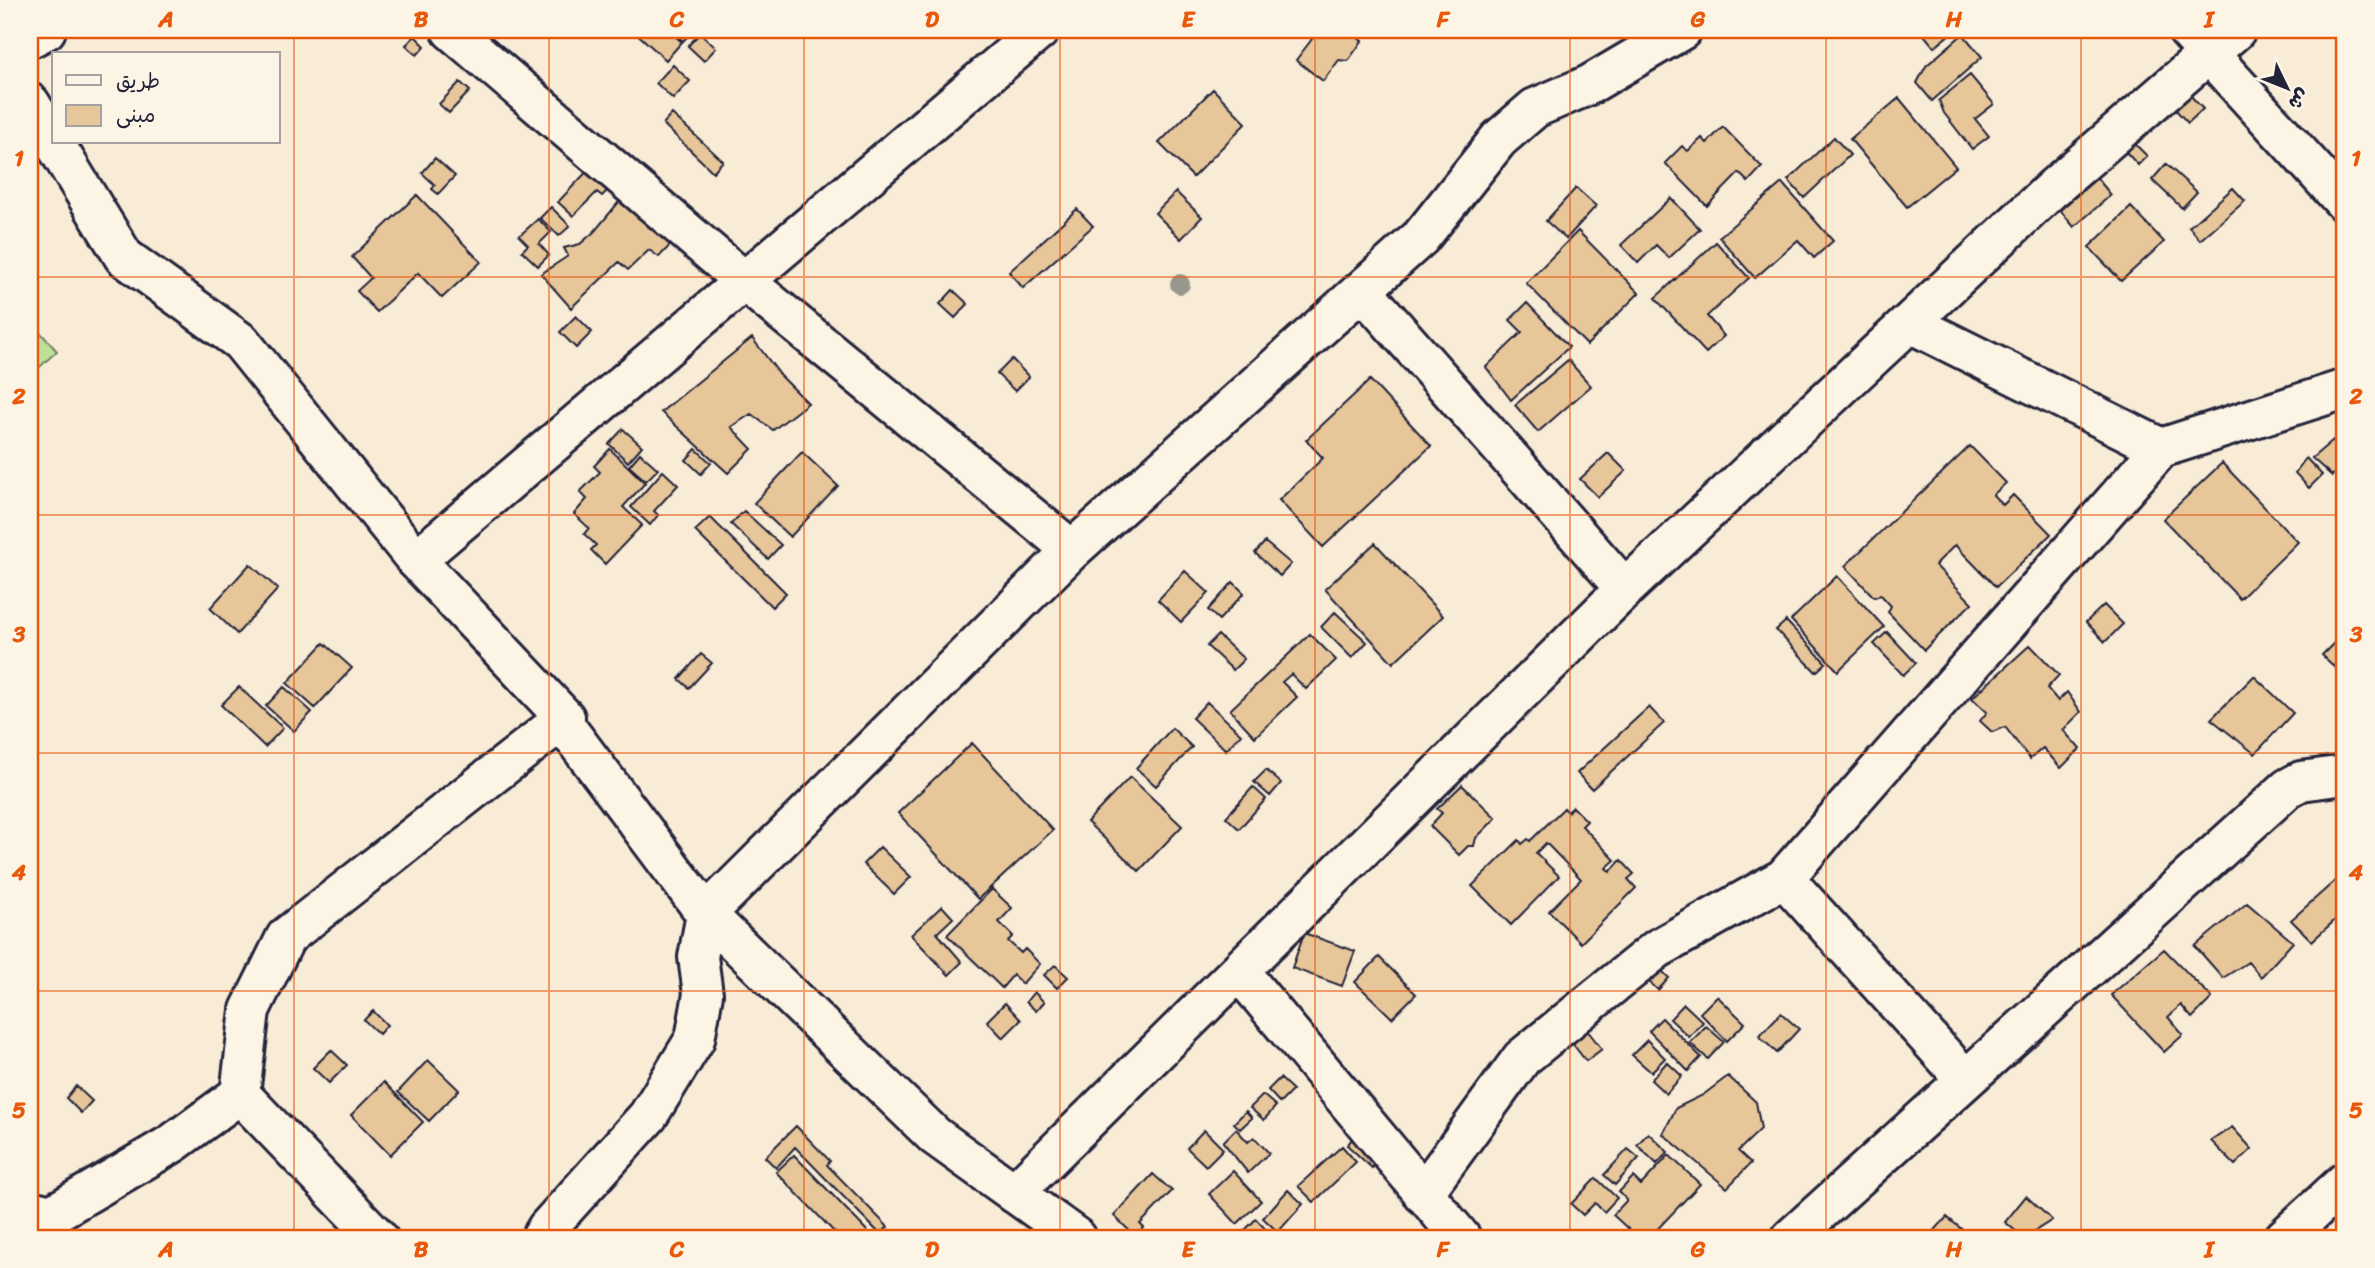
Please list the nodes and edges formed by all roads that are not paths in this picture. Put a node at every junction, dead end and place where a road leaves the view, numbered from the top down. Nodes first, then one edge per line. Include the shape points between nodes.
1 (46, 30) edge
2 (451, 30) edge
3 (1040, 30) edge
4 (1682, 30) edge
5 (2236, 30) edge
6 (30, 38) edge
7 (2197, 42) edge
8 (30, 103) edge
9 (52, 139) edge
10 (55, 144) edge
11 (2345, 203) edge
12 (744, 281) junction
13 (1362, 290) junction
14 (1910, 323) junction
15 (2345, 389) edge
16 (2161, 448) junction
17 (1072, 550) junction
18 (416, 560) junction
19 (1625, 589) junction
20 (565, 718) junction
21 (2345, 775) edge
22 (1784, 878) junction
23 (706, 914) junction
24 (1239, 971) junction
25 (1965, 1079) junction
26 (240, 1094) junction
27 (2345, 1182) edge
28 (1014, 1193) junction
29 (1423, 1194) junction
30 (30, 1210) edge
31 (378, 1238) edge
32 (541, 1238) edge
33 (1077, 1238) edge
34 (1461, 1238) edge
35 (1791, 1238) edge
36 (2284, 1238) edge

1 - 6 street
2 - 12 street
3 - 12 street
4 - 13 street via 1588,85 1535,108 1499,139 1421,237
5 - 7 street
7 - 11 street
7 - 14 street via 2052,190
8 - 9 street
10 - 18 street via 124,257 240,342
12 - 17 street
12 - 18 street
13 - 17 street
13 - 19 street
14 - 16 street
14 - 19 street
15 - 16 street
16 - 22 street
17 - 23 street
18 - 20 street
19 - 24 street
20 - 23 street via 562,722
20 - 26 street via 286,937 250,1010
21 - 25 street via 2301,781 2288,788
22 - 25 street
22 - 29 street via 1657,949 1522,1058
23 - 28 street via 935,1136
23 - 32 street via 698,957 704,994 695,1039 648,1116
24 - 28 street
24 - 29 street
25 - 35 street
26 - 30 street via 173,1143 51,1215
26 - 31 street
27 - 36 street
28 - 33 street
29 - 34 street

